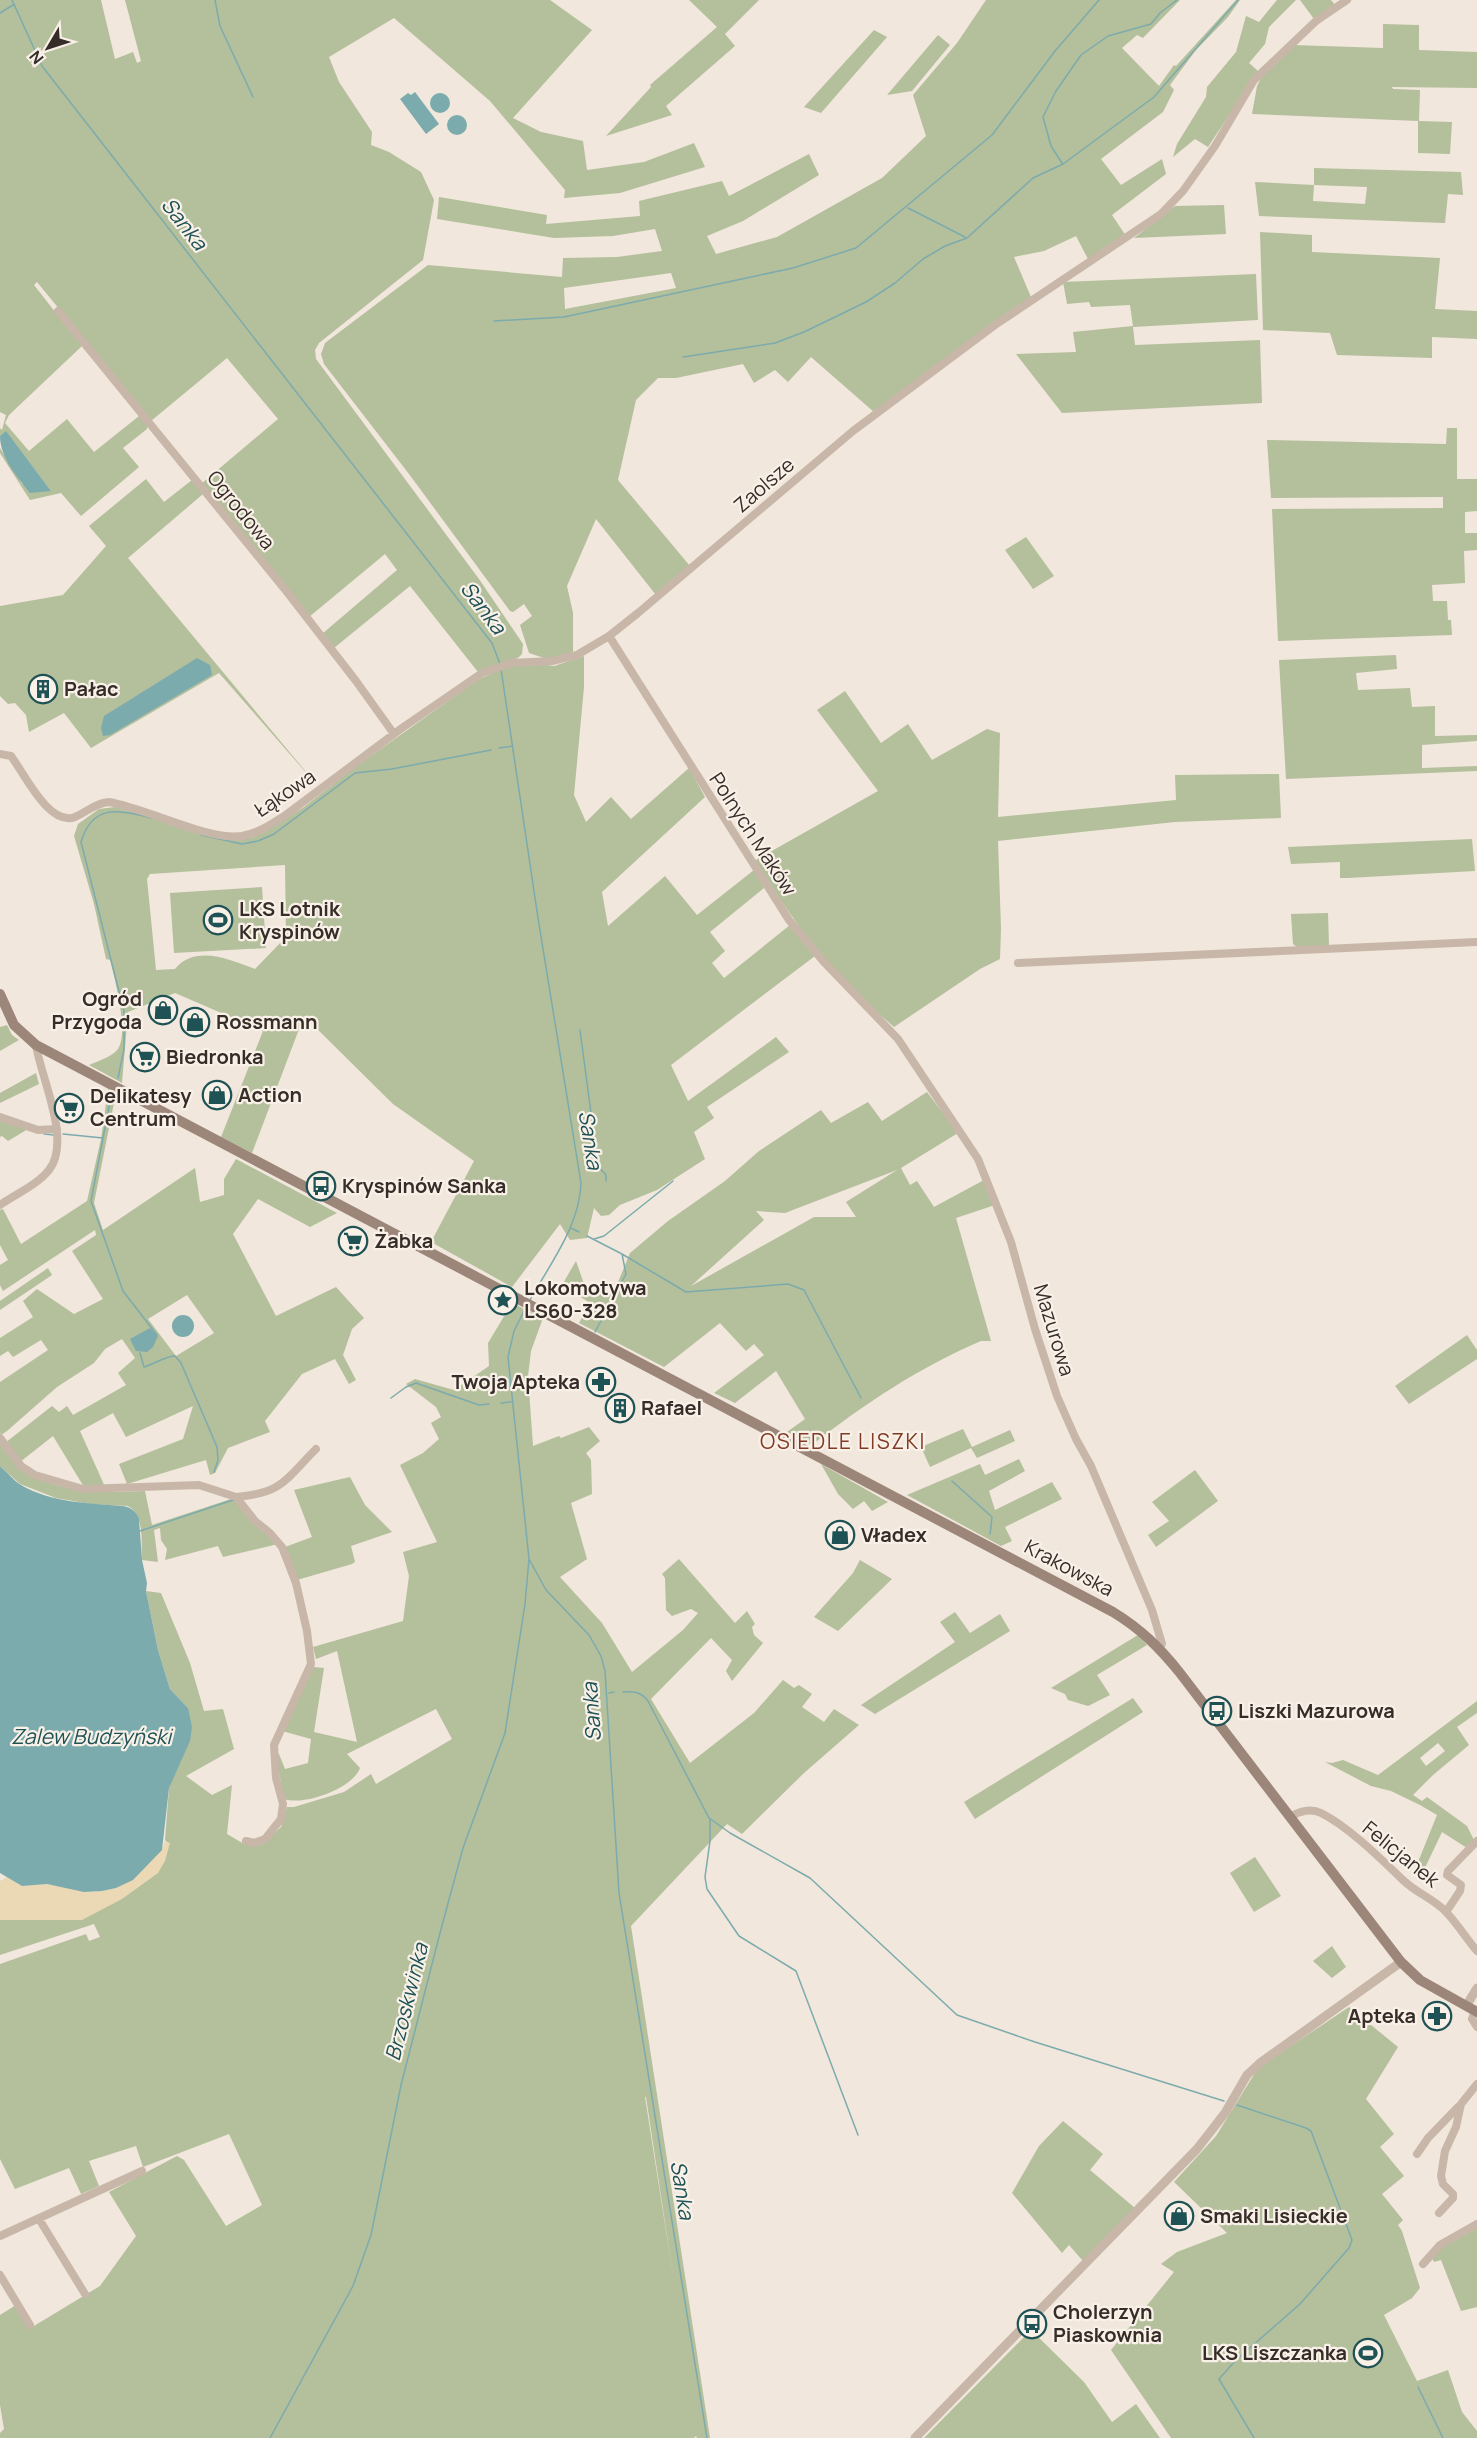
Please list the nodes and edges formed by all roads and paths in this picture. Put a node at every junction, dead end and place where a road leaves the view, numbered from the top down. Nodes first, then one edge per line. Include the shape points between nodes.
1 (1347, 0) edge
2 (58, 311) dead end
3 (609, 636) junction
4 (552, 661) joint
5 (394, 734) junction
6 (1, 756) edge
7 (1477, 942) edge
8 (1018, 963) dead end
9 (0, 994) edge
10 (893, 1033) joint
11 (36, 1045) junction
12 (0, 1118) edge
13 (57, 1131) junction
14 (0, 1204) edge
15 (0, 1438) edge
16 (315, 1449) dead end
17 (236, 1497) junction
18 (1159, 1647) junction
19 (1290, 1817) junction
20 (246, 1841) dead end
21 (1477, 1841) edge
22 (1446, 1912) junction
23 (1477, 1952) edge
24 (1401, 1962) junction
25 (1477, 1988) edge
26 (1473, 2010) edge
27 (1477, 2027) edge
28 (1477, 2084) edge
29 (1461, 2104) junction
30 (1417, 2154) dead end
31 (142, 2171) dead end
32 (1439, 2213) dead end
33 (39, 2219) junction
34 (1477, 2224) edge
35 (0, 2236) edge
36 (1423, 2264) dead end
37 (0, 2275) edge
38 (85, 2294) dead end
39 (30, 2325) dead end
40 (915, 2438) edge

1 - 3 street, Zaolsze via 1316,21 1254,80 1215,146 1172,204 1130,237 995,325 827,452
2 - 5 street, Ogrodowa via 281,584
3 - 4 street, Zaolsze via 577,655
3 - 10 street, Polnych Maków via 789,920 823,962
4 - 5 street, Łąkowa via 511,663 493,669
5 - 6 street, Łąkowa via 268,826 235,837 109,802 64,818 44,804 11,756
7 - 8 street
9 - 11 main road, Krakowska via 14,1025
10 - 18 street, Mazurowa via 978,1159 1011,1242 1057,1396 1152,1610 1161,1635
11 - 13 street
11 - 18 main road, Krakowska via 1113,1612
12 - 13 street via 38,1130
13 - 14 street via 58,1149 50,1169
15 - 17 street via 21,1466 35,1475 82,1490 199,1485
16 - 17 street via 267,1493
17 - 20 street via 282,1547 296,1583 311,1664 273,1745 283,1804 280,1819 266,1839
18 - 19 main road, Krakowska
19 - 22 street, Felicjanek via 1303,1811 1320,1813
19 - 24 main road, Krakowska
21 - 22 street via 1448,1871 1447,1875 1461,1886
22 - 23 street, Felicjanek
24 - 26 main road, Krakowska via 1420,1980
24 - 40 street via 1247,2075 1213,2130
25 - 26 street
26 - 27 street via 1472,2019
28 - 29 street
29 - 30 street
29 - 32 street via 1441,2176 1453,2198
31 - 33 street
33 - 35 street
33 - 38 street
34 - 36 street via 1440,2245
37 - 39 street

